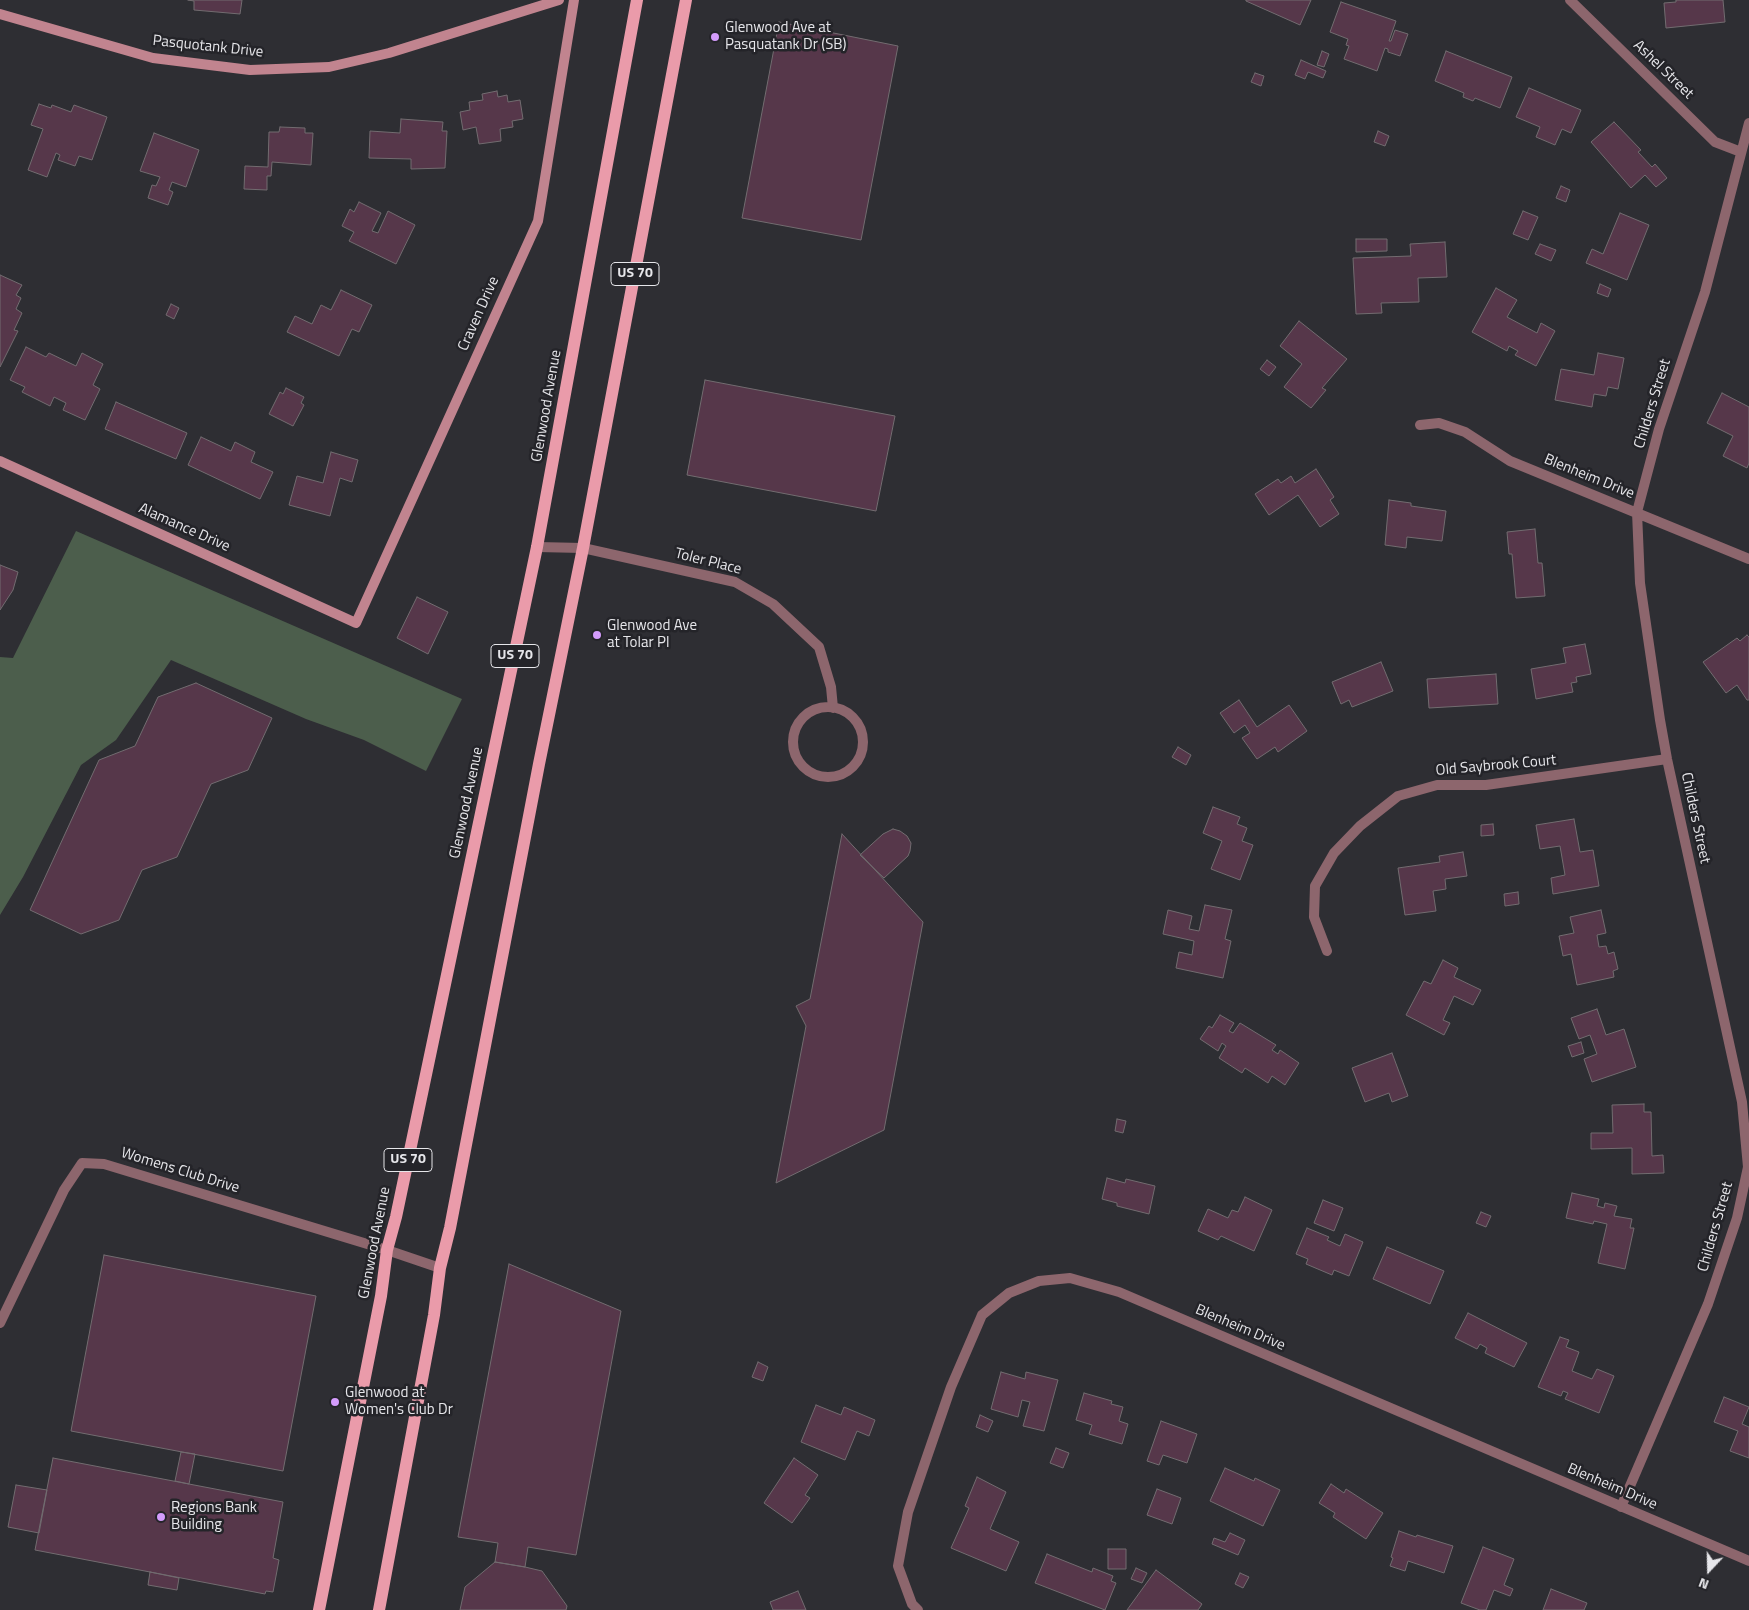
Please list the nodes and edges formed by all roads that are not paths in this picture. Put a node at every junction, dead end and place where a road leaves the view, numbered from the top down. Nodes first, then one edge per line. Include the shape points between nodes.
1 (558, 0) edge
2 (574, 0) edge
3 (636, 0) edge
4 (686, 0) edge
5 (1570, 0) edge
6 (0, 14) edge
7 (1749, 123) edge
8 (1741, 152) junction
9 (1420, 425) dead end
10 (0, 461) edge
11 (1637, 512) junction
12 (538, 548) junction
13 (583, 548) junction
14 (1749, 559) edge
15 (356, 623) joint
16 (834, 708) junction
17 (1667, 759) junction
18 (1327, 951) dead end
19 (1748, 1167) edge
20 (387, 1250) junction
21 (440, 1268) junction
22 (0, 1323) edge
23 (1621, 1507) junction
24 (1749, 1561) edge
25 (320, 1610) edge
26 (379, 1610) edge
27 (918, 1610) edge

1 - 6 street, Pasquotank Drive via 389,53 329,67 250,70 153,58
2 - 15 street, Craven Drive via 538,221
3 - 12 main road, Glenwood Avenue / US 70
4 - 13 main road, US 70
5 - 8 street, Ashel Street via 1716,142
7 - 8 street, Childers Street
8 - 11 street, Childers Street via 1705,292 1659,429
9 - 11 street, Blenheim Drive via 1439,423 1465,432 1510,461
10 - 15 street, Alamance Drive
11 - 14 street, Blenheim Drive
11 - 17 street, Childers Street via 1640,583
12 - 13 street, Toler Place
12 - 20 main road, Glenwood Avenue / US 70
13 - 16 street, Toler Place via 735,582 773,604 819,646
13 - 21 main road, US 70
16 - 16 street via 822,708 807,714 796,727 793,738 798,759 804,768 824,777 846,772 855,764 863,742 854,720
17 - 18 street, Old Saybrook Court via 1486,785 1437,785 1398,796 1360,826 1334,853 1315,886 1314,917
17 - 19 street, Childers Street via 1742,1102
19 - 23 street, Childers Street via 1737,1218 1708,1304
20 - 21 street, Womens Club Drive
20 - 22 street, Womens Club Drive via 104,1164 82,1163 64,1190
20 - 25 main road, Glenwood Avenue / US 70 via 381,1296
21 - 26 main road, US 70
23 - 24 street, Blenheim Drive
23 - 27 street, Blenheim Drive via 1119,1292 1070,1278 1040,1281 1009,1293 982,1315 951,1386 908,1512 898,1566 912,1604

